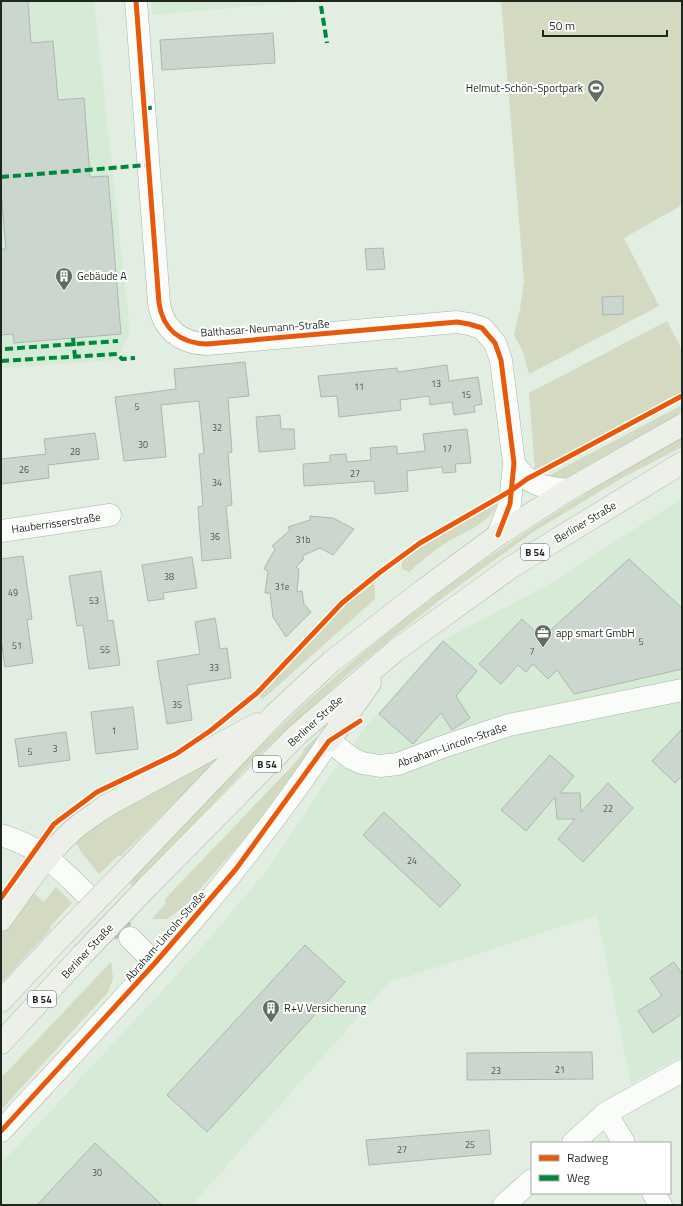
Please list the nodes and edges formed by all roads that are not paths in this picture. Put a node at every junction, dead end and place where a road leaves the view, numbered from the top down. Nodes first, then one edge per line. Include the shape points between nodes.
1 (136, 1) edge
2 (682, 425) edge
3 (514, 462) junction
4 (682, 463) edge
5 (568, 490) junction
6 (110, 516) dead end
7 (1, 531) edge
8 (498, 535) junction
9 (395, 651) junction
10 (682, 690) edge
11 (276, 713) junction
12 (329, 741) junction
13 (1, 835) edge
14 (48, 857) junction
15 (85, 893) tunnel mouth
16 (1, 920) edge
17 (130, 938) tunnel mouth
18 (155, 963) junction
19 (1, 1001) edge
20 (1, 1043) edge
21 (682, 1071) edge
22 (606, 1113) junction
23 (1, 1132) edge
24 (574, 1142) edge
25 (623, 1142) edge
26 (531, 1181) edge
27 (654, 1194) edge
28 (504, 1205) edge
29 (660, 1205) edge

1 - 3 street, Balthasar-Neumann-Straße via 159,303 162,318 172,332 186,341 207,344 458,322 482,328 494,343 500,360
2 - 5 main road, B 54
3 - 5 street, Balthasar-Neumann-Straße via 527,480 534,484
3 - 8 street, Balthasar-Neumann-Straße via 510,504
4 - 9 main road, Berliner Straße / B 54 via 510,568
5 - 8 main road, B 54
6 - 7 street, Hauberrisserstraße
8 - 11 main road, B 54 via 331,662
9 - 12 main road
9 - 20 main road, Berliner Straße / B 54, bridge via 298,734 148,886
10 - 12 street, Abraham-Lincoln-Straße via 508,726 398,764 380,766 362,763 350,758
11 - 14 main road via 106,806 72,832
11 - 19 main road, B 54, bridge
12 - 18 street, Abraham-Lincoln-Straße via 236,869
13 - 14 street via 29,845
14 - 15 street
14 - 16 main road
17 - 18 street
18 - 23 street, Abraham-Lincoln-Straße
21 - 22 street
22 - 24 street
22 - 25 street
26 - 28 street
27 - 29 street

